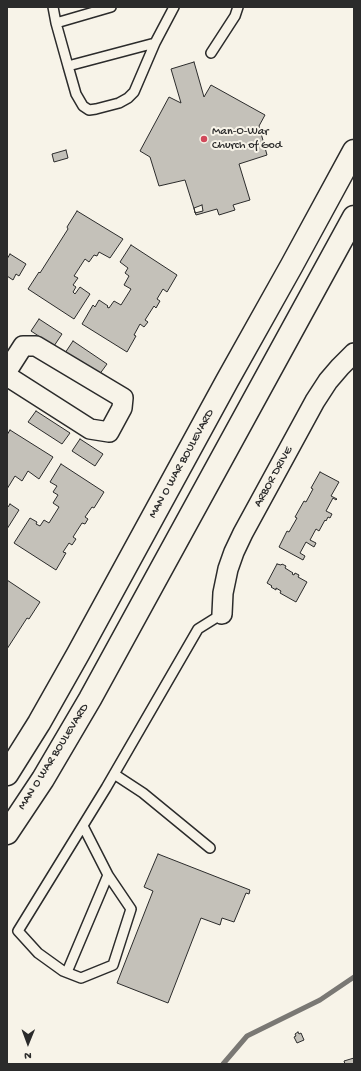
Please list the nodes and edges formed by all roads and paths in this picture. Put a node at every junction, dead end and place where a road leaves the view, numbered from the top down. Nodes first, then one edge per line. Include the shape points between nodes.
1 (53, 7) edge
2 (111, 7) edge
3 (174, 7) edge
4 (238, 7) edge
5 (56, 23) junction
6 (155, 43) junction
7 (211, 53) dead end
8 (68, 66) junction
9 (354, 151) edge
10 (354, 218) edge
11 (354, 353) edge
12 (7, 371) edge
13 (7, 376) edge
14 (222, 614) joint
15 (7, 774) edge
16 (114, 774) junction
17 (82, 826) junction
18 (7, 832) edge
19 (210, 848) dead end
20 (108, 874) junction
21 (67, 972) junction

1 - 5 lane
2 - 5 lane
3 - 6 lane
4 - 7 lane
5 - 8 lane
6 - 8 lane
6 - 8 lane via 134,92 119,103 89,110 83,106 76,94
9 - 15 main road, MAN O WAR BOULEVARD via 78,654
10 - 18 main road, MAN O WAR BOULEVARD via 90,699 43,779
11 - 14 street, ARBOR DRIVE via 340,366 315,401 240,539 228,569
12 - 13 street via 24,346 36,346 122,398 122,408 109,432 90,429
14 - 16 lane via 198,629
16 - 17 lane
16 - 19 lane via 143,793
17 - 20 lane
17 - 21 lane via 18,931 38,953
20 - 21 lane
20 - 21 lane via 130,909 113,965 80,978

